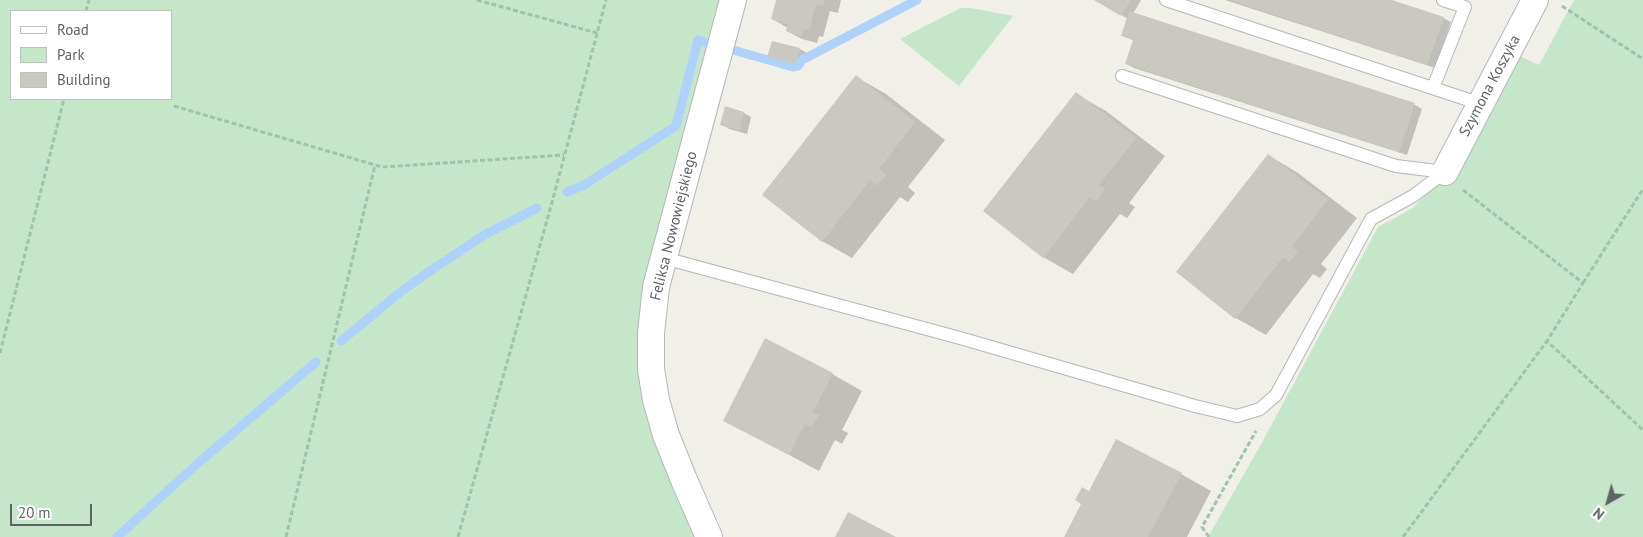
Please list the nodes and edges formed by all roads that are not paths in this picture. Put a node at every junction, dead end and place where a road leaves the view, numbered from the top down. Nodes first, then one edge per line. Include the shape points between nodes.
1 (733, 0) edge
2 (1166, 0) edge
3 (1443, 0) edge
4 (1535, 0) edge
5 (1466, 4) edge
6 (1122, 76) dead end
7 (1433, 88) junction
8 (1481, 104) junction
9 (1445, 172) junction
10 (664, 258) junction
11 (709, 537) edge

1 - 10 street, Feliksa Nowowiejskiego
2 - 7 lane
3 - 5 lane
4 - 8 street, Szymona Koszyka
5 - 7 lane
6 - 9 lane via 1396,166
7 - 8 lane
8 - 9 street, Szymona Koszyka
9 - 10 lane via 1412,196 1371,219 1276,395 1260,410 1237,416
10 - 11 street, Feliksa Nowowiejskiego via 656,287 651,333 651,369 656,400 666,435

